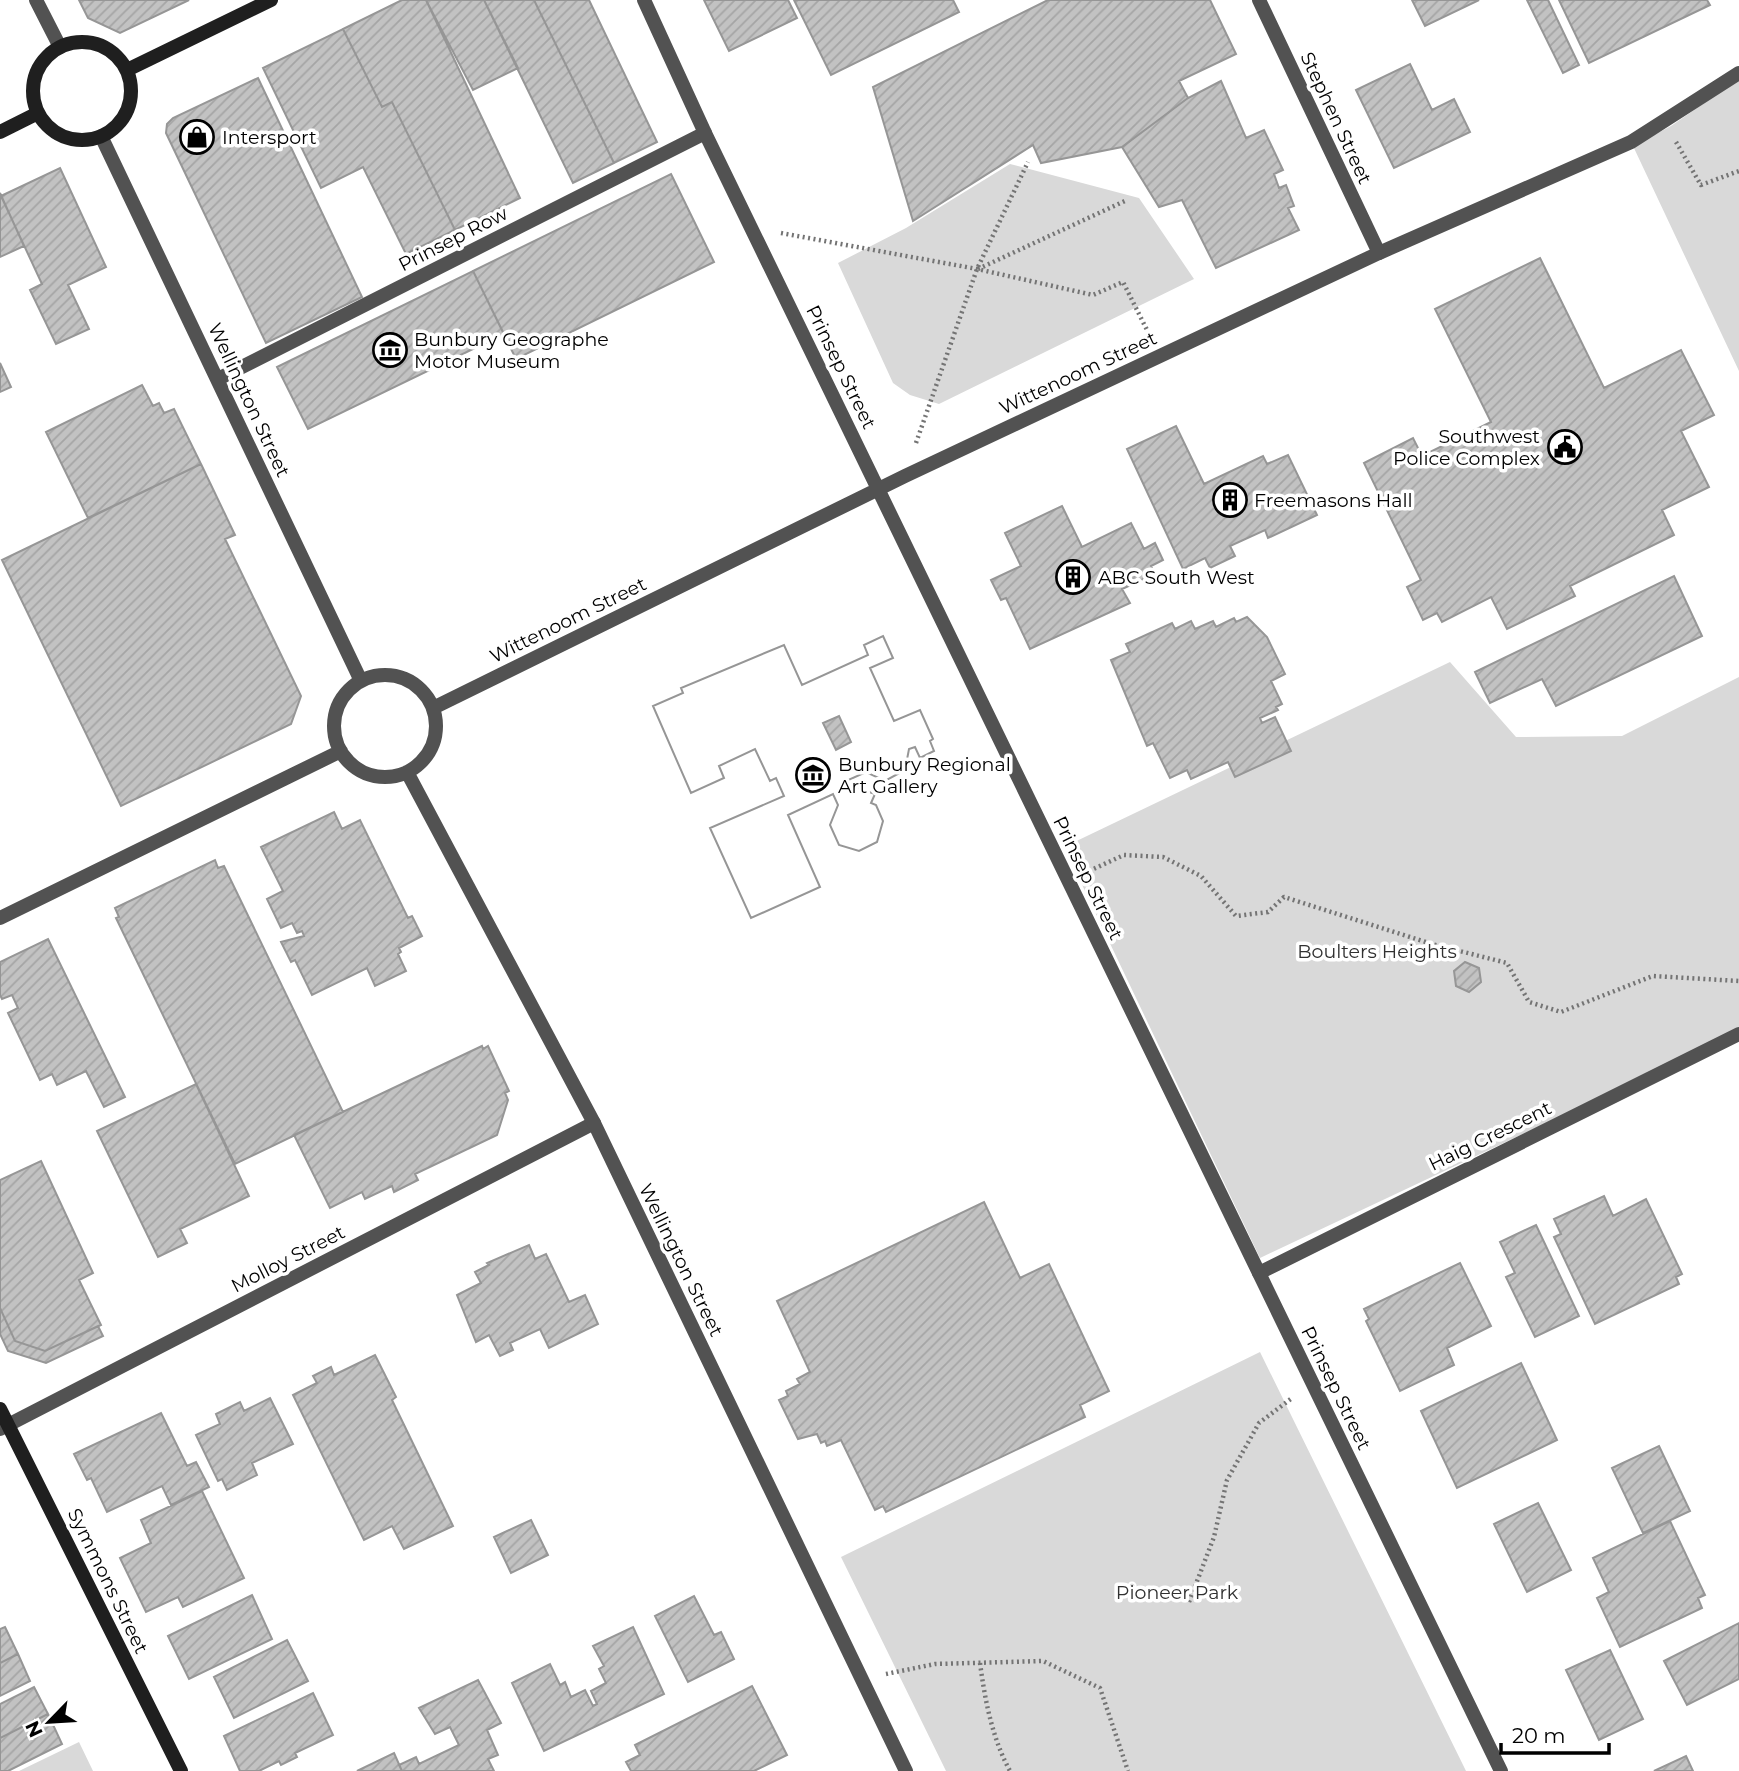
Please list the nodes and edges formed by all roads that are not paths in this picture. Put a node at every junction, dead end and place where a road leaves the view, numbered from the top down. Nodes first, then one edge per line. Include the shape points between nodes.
1 (36, 0) edge
2 (271, 0) edge
3 (644, 0) edge
4 (1259, 0) edge
5 (60, 47) junction
6 (127, 70) junction
7 (1739, 74) edge
8 (38, 113) junction
9 (0, 132) edge
10 (705, 134) junction
11 (101, 136) junction
12 (1379, 253) junction
13 (218, 379) junction
14 (879, 489) junction
15 (361, 681) junction
16 (433, 708) junction
17 (341, 751) junction
18 (407, 772) junction
19 (0, 918) edge
20 (1739, 1034) edge
21 (594, 1123) junction
22 (1259, 1273) junction
23 (0, 1409) edge
24 (4, 1427) edge
25 (181, 1771) edge
26 (906, 1771) edge
27 (1501, 1771) edge

1 - 5 street
2 - 6 main road
3 - 10 street, Prinsep Street
4 - 12 street, Stephen Street
5 - 6 main road via 88,42 104,47
5 - 8 main road via 43,61 35,76
6 - 11 main road via 131,86 124,116
7 - 12 street, Wittenoom Street via 1631,142
8 - 9 main road
8 - 11 main road via 56,133 86,140
10 - 13 street, Prinsep Row
10 - 14 street, Prinsep Street
11 - 13 street, Wellington Street
12 - 14 street, Wittenoom Street
13 - 15 street, Wellington Street
14 - 16 street, Wittenoom Street
14 - 22 street, Prinsep Street
15 - 16 street via 376,675 408,680 421,689
15 - 17 street via 344,697 334,719
16 - 18 street via 433,745 418,767
17 - 18 street via 367,774 384,778
17 - 19 street
18 - 21 street, Wellington Street
20 - 22 street, Haig Crescent
21 - 24 street, Molloy Street
21 - 26 street, Wellington Street
22 - 27 street, Prinsep Street
23 - 24 main road, Symmons Street
24 - 25 main road, Symmons Street

